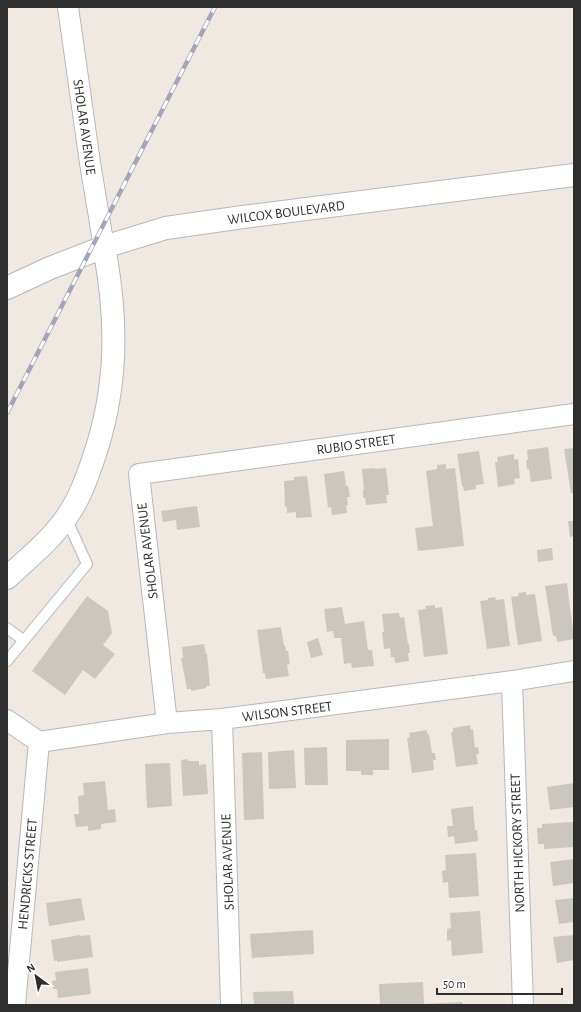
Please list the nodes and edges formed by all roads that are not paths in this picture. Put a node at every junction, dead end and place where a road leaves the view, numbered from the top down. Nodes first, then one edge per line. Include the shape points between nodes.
1 (68, 7) edge
2 (574, 175) edge
3 (104, 247) junction
4 (7, 288) edge
5 (574, 414) edge
6 (138, 474) joint
7 (66, 518) junction
8 (7, 578) edge
9 (7, 628) edge
10 (23, 640) junction
11 (7, 661) edge
12 (574, 671) edge
13 (512, 681) junction
14 (222, 719) junction
15 (7, 720) edge
16 (167, 723) junction
17 (39, 742) junction
18 (15, 1005) edge
19 (231, 1005) edge
20 (523, 1005) edge

1 - 3 street, SHOLAR AVENUE
2 - 3 main road, WILCOX BOULEVARD via 166,228
3 - 4 main road, WILCOX BOULEVARD
3 - 7 main road via 110,277 114,338 109,400 89,472
5 - 6 street, RUBIO STREET
6 - 16 street, SHOLAR AVENUE
7 - 8 main road via 41,547
7 - 10 lane via 86,564
9 - 10 lane
10 - 11 lane
12 - 13 street, WILSON STREET
13 - 14 street, WILSON STREET
13 - 20 street, NORTH HICKORY STREET
14 - 16 street, WILSON STREET
14 - 19 street, SHOLAR AVENUE
15 - 17 street
16 - 17 street, WILSON STREET
17 - 18 street, HENDRICKS STREET

